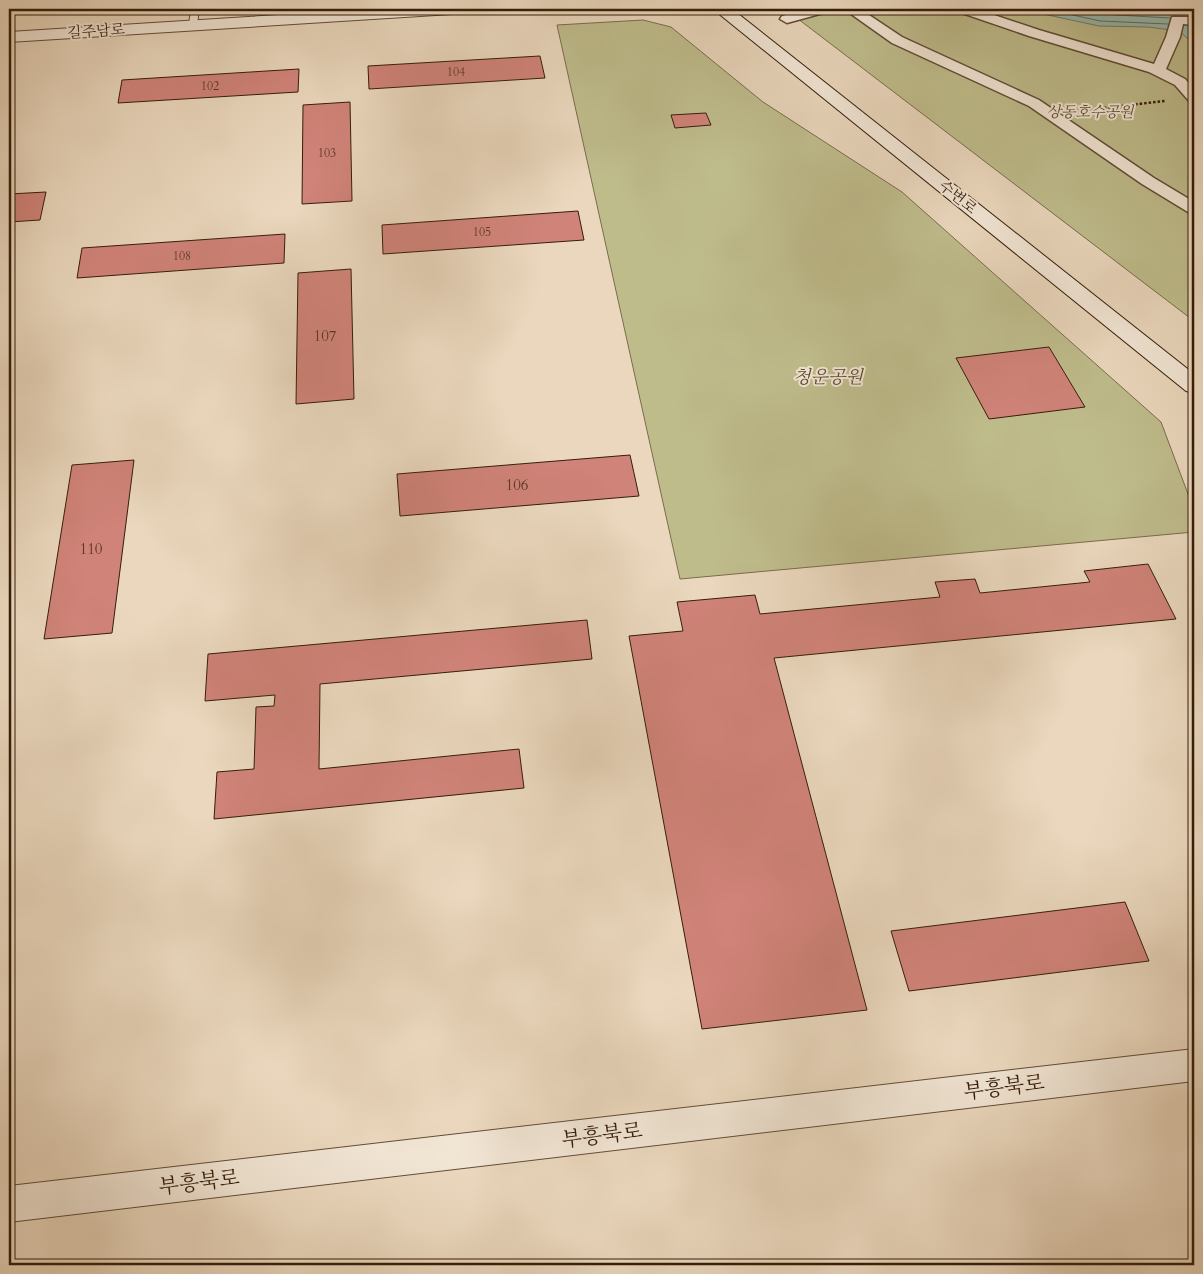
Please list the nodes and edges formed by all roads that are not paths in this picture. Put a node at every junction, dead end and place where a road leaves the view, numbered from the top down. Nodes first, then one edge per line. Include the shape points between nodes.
1 (452, 9) edge
2 (722, 9) edge
3 (822, 9) edge
4 (851, 9) edge
5 (964, 9) edge
6 (194, 17) edge
7 (787, 18) dead end
8 (1194, 21) edge
9 (9, 37) edge
10 (1158, 71) junction
11 (1194, 98) edge
12 (1194, 208) edge
13 (1194, 386) edge
14 (1194, 1065) edge
15 (9, 1204) edge

1 - 6 street, 길주남로
2 - 13 street, 수변로
3 - 7 street
4 - 12 street via 897,40 1034,103 1148,181
5 - 10 street
6 - 9 street, 길주남로
8 - 10 street via 1176,20 1173,37
10 - 11 street via 1180,82
14 - 15 street, 부흥북로

